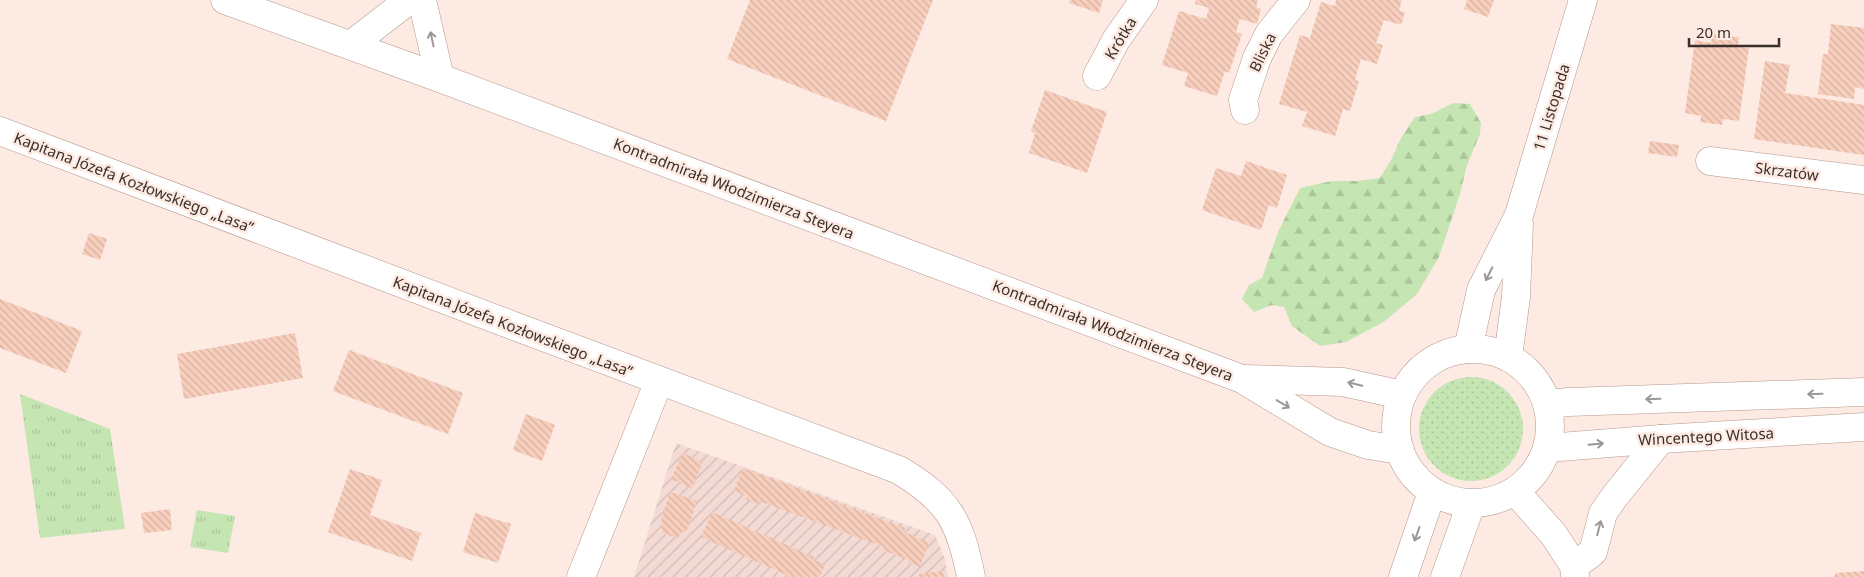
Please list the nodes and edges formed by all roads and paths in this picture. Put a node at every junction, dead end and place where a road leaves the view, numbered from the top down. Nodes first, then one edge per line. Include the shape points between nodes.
1 (225, 0) edge
2 (409, 0) edge
3 (422, 0) edge
4 (1144, 0) edge
5 (1296, 0) edge
6 (1583, 0) edge
7 (351, 45) junction
8 (1097, 76) dead end
9 (440, 78) junction
10 (1244, 110) dead end
11 (0, 131) edge
12 (1710, 161) dead end
13 (1864, 180) edge
14 (1519, 215) junction
15 (1468, 349) junction
16 (1508, 357) junction
17 (1242, 379) junction
18 (659, 381) junction
19 (1864, 392) edge
20 (1402, 395) junction
21 (1547, 404) junction
22 (1864, 427) edge
23 (1661, 439) junction
24 (1547, 448) junction
25 (1400, 450) junction
26 (1516, 491) junction
27 (1432, 492) junction
28 (1471, 504) junction
29 (1574, 572) edge
30 (580, 577) edge
31 (971, 577) edge
32 (1403, 577) edge
33 (1445, 577) edge

1 - 7 street, Kontradmirała Włodzimierza Steyera
2 - 7 street
9 -> 3 street
4 - 8 street, Krótka via 1116,40
5 - 10 street, Bliska via 1269,34 1257,58 1243,100
6 - 14 street, 11 Listopada
7 - 9 street, Kontradmirała Włodzimierza Steyera
9 - 17 street, Kontradmirała Włodzimierza Steyera
11 - 18 street, Kapitana Józefa Kozłowskiego „Lasa”
12 - 13 street, Skrzatów
14 -> 15 street, 11 Listopada via 1481,290
14 - 16 street, 11 Listopada via 1516,297
15 - 16 street via 1488,350
15 - 20 street via 1447,353 1429,363 1413,377
16 - 21 street via 1539,385
20 -> 17 street, Kontradmirała Włodzimierza Steyera via 1343,382
17 -> 25 street, Kontradmirała Włodzimierza Steyera via 1330,432 1368,445
18 - 30 street
18 - 31 street, Kapitana Józefa Kozłowskiego „Lasa” via 899,470 922,484 941,500 956,523
19 -> 21 street
20 - 25 street via 1396,422
21 - 24 street via 1550,426
22 - 23 street, Wincentego Witosa
24 -> 23 street, Wincentego Witosa
29 -> 23 street via 1593,552 1603,513
24 - 26 street via 1535,472
25 - 27 street via 1412,474
26 - 28 street via 1494,501
26 - 29 street via 1554,535
27 - 28 street
27 -> 32 street
28 - 33 street

